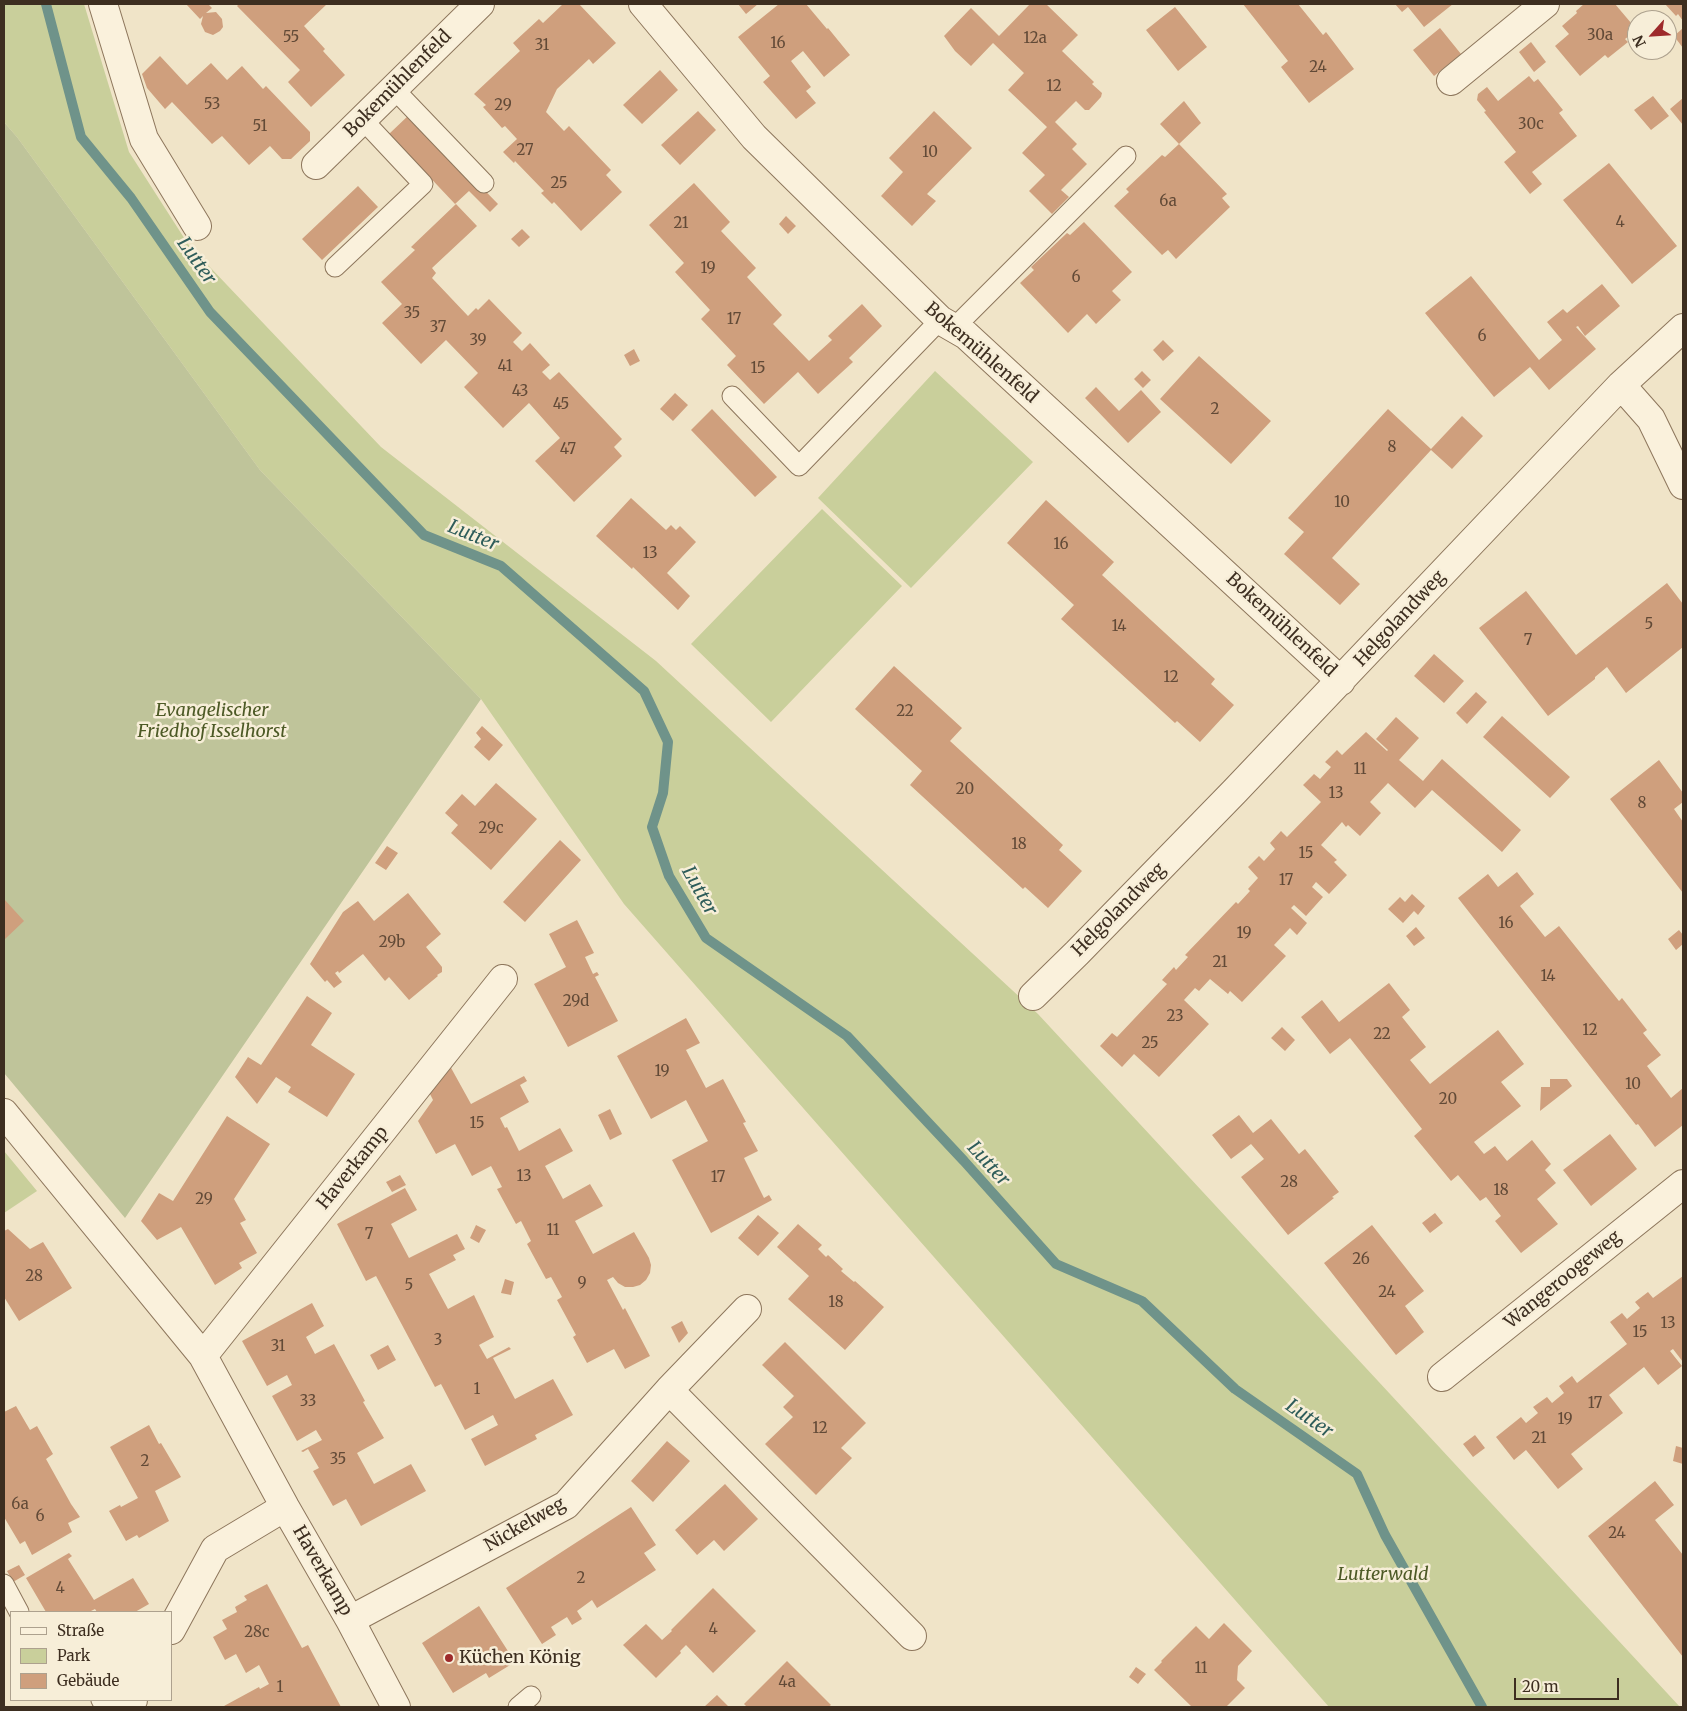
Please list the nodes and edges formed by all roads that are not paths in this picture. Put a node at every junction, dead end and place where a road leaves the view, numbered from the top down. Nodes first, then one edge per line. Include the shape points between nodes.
1 (102, 4) edge
2 (480, 4) edge
3 (643, 4) edge
4 (1545, 4) edge
5 (1518, 12) edge
6 (1451, 81) dead end
7 (394, 89) junction
8 (363, 120) junction
9 (1126, 156) dead end
10 (316, 165) dead end
11 (484, 183) dead end
12 (197, 226) dead end
13 (335, 267) dead end
14 (947, 324) junction
15 (1683, 328) edge
16 (1621, 385) junction
17 (732, 396) dead end
18 (1683, 485) edge
19 (1341, 681) junction
20 (504, 980) dead end
21 (1033, 996) dead end
22 (4, 1113) edge
23 (1683, 1184) edge
24 (747, 1309) dead end
25 (203, 1356) junction
26 (1442, 1377) dead end
27 (669, 1390) junction
28 (285, 1507) junction
29 (4, 1584) edge
30 (18, 1611) edge
31 (350, 1620) junction
32 (172, 1628) edge
33 (912, 1636) dead end
34 (103, 1701) edge
35 (114, 1707) edge
36 (396, 1707) edge

1 - 12 street via 144,139
2 - 7 street, Bokemühlenfeld
3 - 14 street, Bokemühlenfeld via 754,137
4 - 5 street
5 - 6 street
7 - 8 street, Bokemühlenfeld
7 - 11 lane
8 - 10 street, Bokemühlenfeld
8 - 13 lane via 423,184
9 - 14 lane
14 - 17 lane via 799,466
14 - 19 street, Bokemühlenfeld via 974,342
15 - 16 street, Helgolandweg
16 - 18 street via 1651,419
16 - 19 street, Helgolandweg
19 - 21 street, Helgolandweg
20 - 25 street, Haverkamp
22 - 25 street, Haverkamp
23 - 26 street, Wangeroogeweg
24 - 27 street, Nickelweg
25 - 28 street, Haverkamp
27 - 31 street, Nickelweg via 566,1504
27 - 33 street
28 - 31 street, Haverkamp
28 - 32 street via 215,1549
29 - 30 lane
31 - 36 street, Haverkamp
34 - 35 lane

